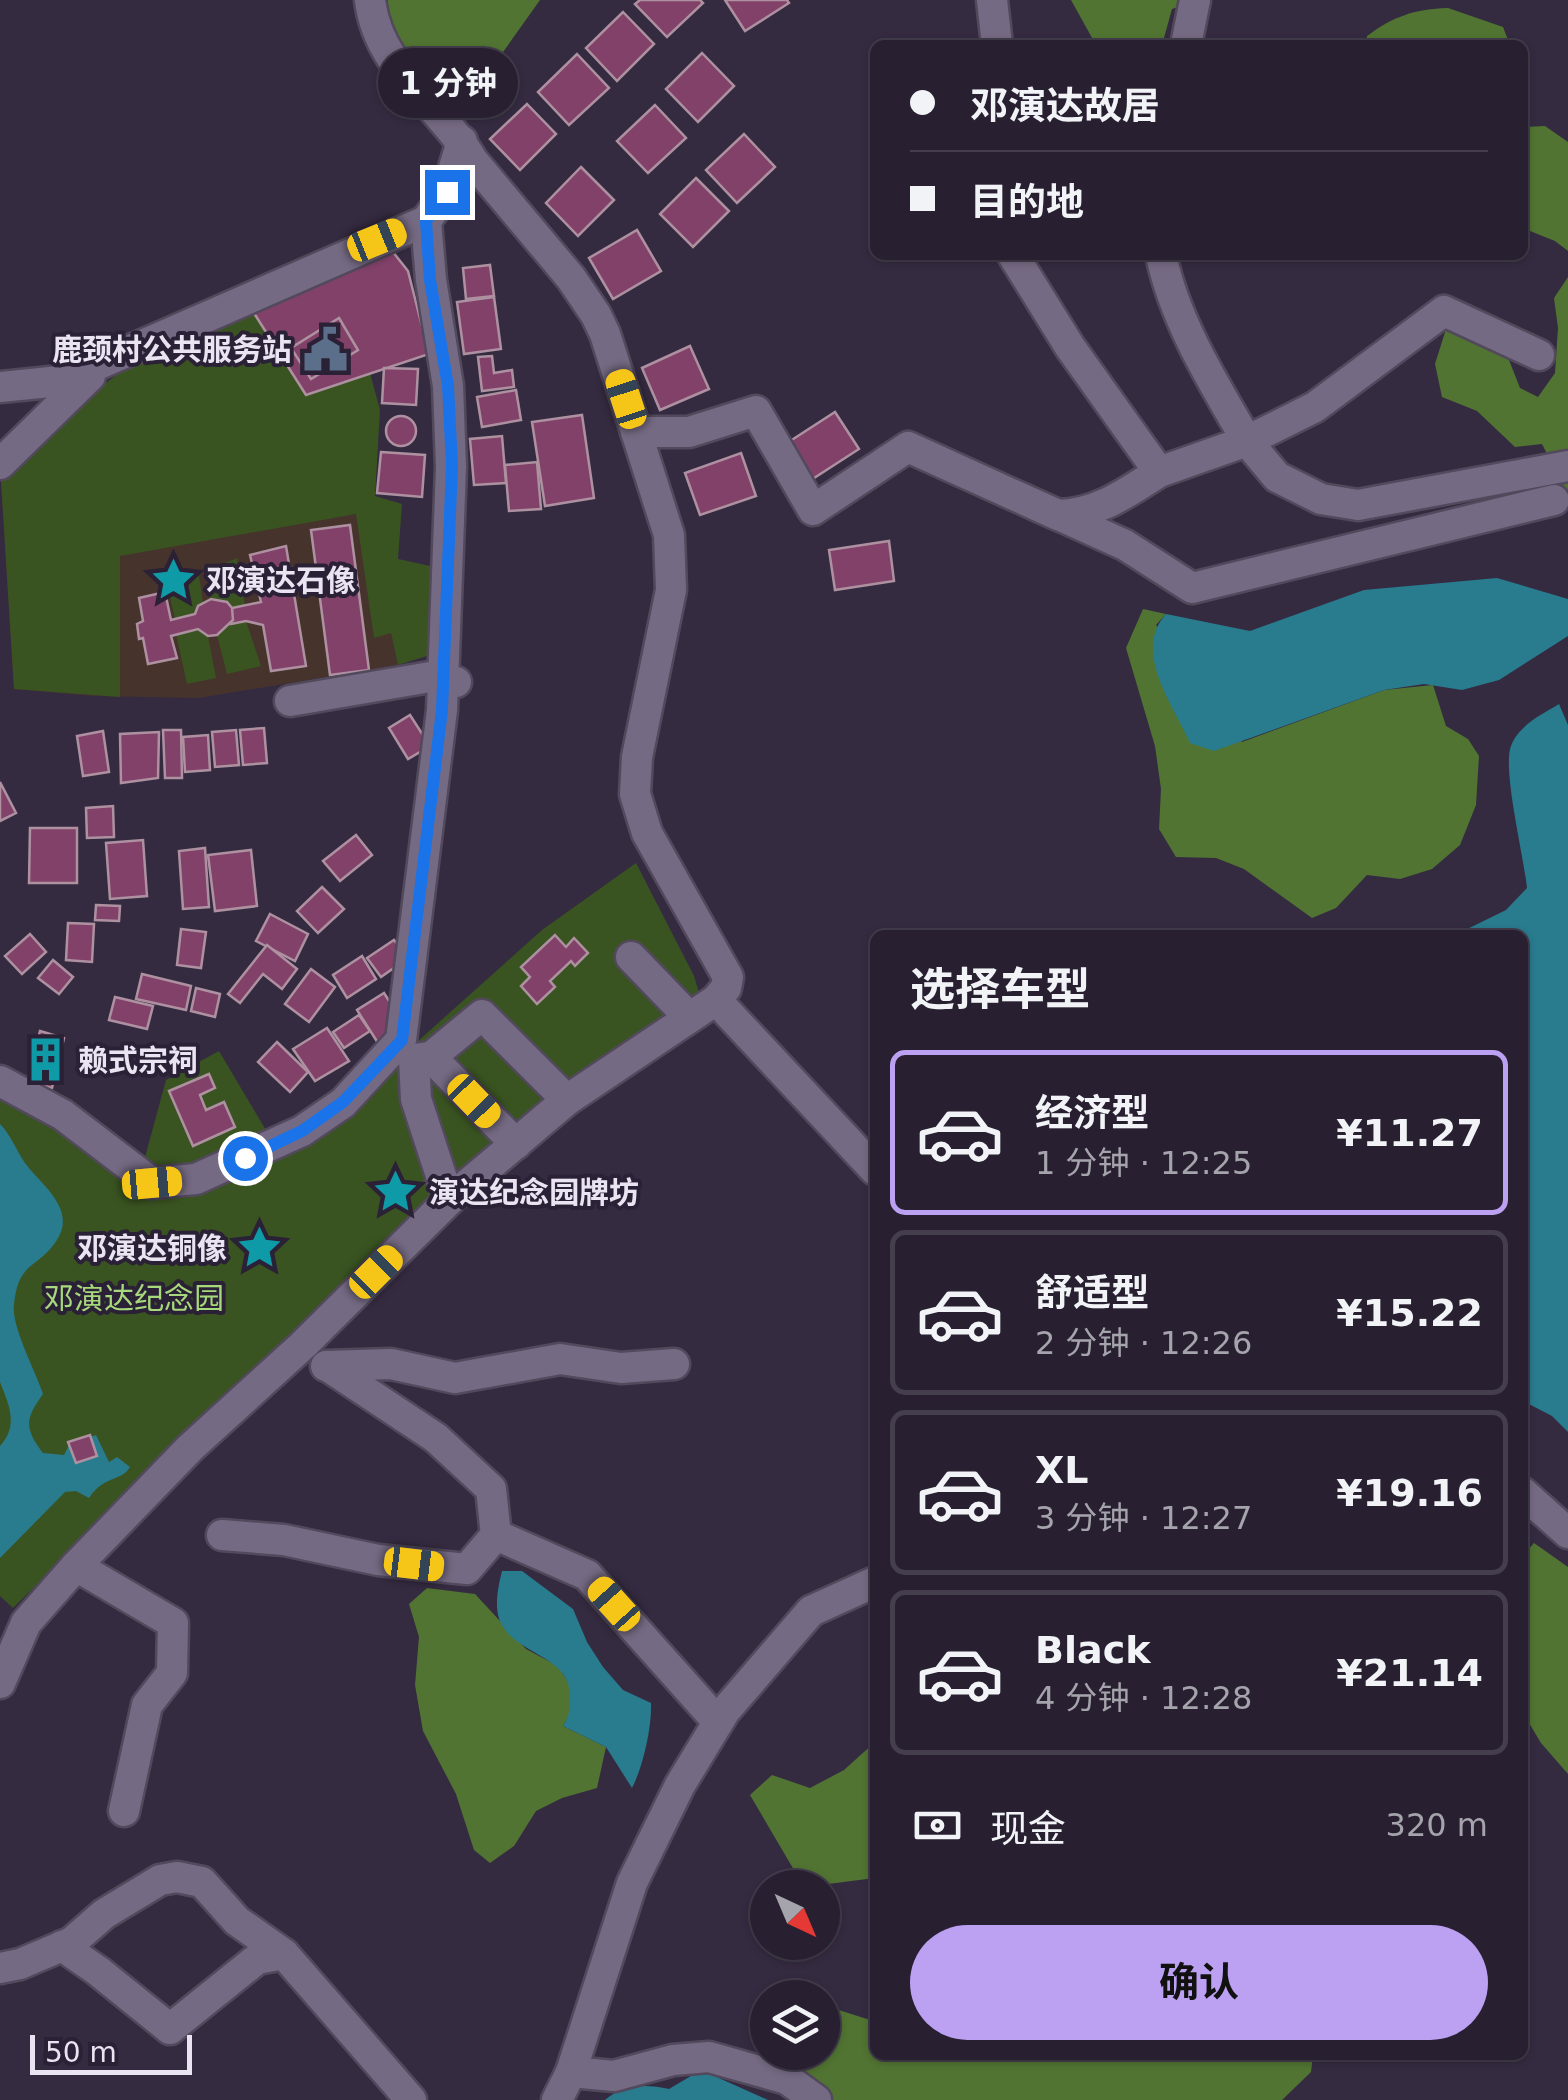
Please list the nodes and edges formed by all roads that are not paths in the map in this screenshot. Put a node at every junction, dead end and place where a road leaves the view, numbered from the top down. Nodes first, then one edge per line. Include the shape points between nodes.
1 (370, 0) edge
2 (992, 0) edge
3 (1195, 0) edge
4 (996, 40) edge
5 (1187, 40) edge
6 (462, 141) junction
7 (426, 221) junction
8 (1016, 260) edge
9 (1162, 260) edge
10 (1538, 355) dead end
11 (107, 360) junction
12 (0, 386) edge
13 (636, 432) junction
14 (1247, 441) junction
15 (12, 442) edge
16 (0, 464) edge
17 (1554, 469) edge
18 (1159, 472) junction
19 (1561, 513) edge
20 (1058, 515) junction
21 (456, 682) dead end
22 (290, 702) dead end
23 (631, 957) dead end
24 (716, 1000) junction
25 (688, 1016) junction
26 (416, 1052) junction
27 (0, 1081) edge
28 (567, 1100) junction
29 (516, 1144) junction
30 (870, 1165) edge
31 (449, 1200) junction
32 (290, 1356) junction
33 (674, 1364) dead end
34 (329, 1367) junction
35 (1528, 1497) edge
36 (1568, 1532) edge
37 (222, 1535) dead end
38 (496, 1535) junction
39 (76, 1566) junction
40 (870, 1584) edge
41 (0, 1683) edge
42 (718, 1722) junction
43 (124, 1811) dead end
44 (62, 1946) junction
45 (284, 1954) junction
46 (0, 1968) edge
47 (572, 2072) junction
48 (411, 2100) edge
49 (557, 2100) edge
50 (816, 2100) edge

1 - 6 street via 388,56
2 - 4 street
3 - 5 street
6 - 7 street via 447,192
6 - 13 street via 596,314
7 - 11 street
7 - 26 street via 452,466
8 - 18 street
9 - 14 street via 1202,365
10 - 14 street via 1444,311 1315,407
11 - 12 street via 60,381
11 - 15 street
13 - 20 street via 689,432 756,411 814,510 908,447
13 - 24 street via 672,562 635,794 648,832 728,977
14 - 17 street via 1276,476 1321,499 1358,504
14 - 18 street
15 - 16 street
17 - 19 street
18 - 20 street via 1108,504
19 - 20 street via 1192,588 1125,545
21 - 22 street via 430,678
23 - 25 street
24 - 25 street
24 - 30 street
25 - 28 street
26 - 27 street via 302,1131 182,1181 152,1183 63,1115
26 - 28 street via 482,1014
26 - 29 street
26 - 31 street via 416,1099
28 - 29 street
29 - 31 street
31 - 32 street
32 - 34 street
32 - 39 street
33 - 34 street via 621,1368 560,1359 456,1378 391,1364
34 - 38 street via 436,1438 491,1489
35 - 36 street
37 - 38 street via 467,1569
38 - 42 street via 587,1574
39 - 41 street via 26,1623
39 - 43 street via 173,1623 172,1673 147,1705
40 - 42 street via 811,1611
42 - 47 street via 632,1883
44 - 45 street via 160,1880 177,1877 202,1882 237,1920
44 - 45 street via 170,2029 257,1959
44 - 46 street
45 - 48 street
47 - 49 street
47 - 50 street via 614,2076 709,2057 787,2079

